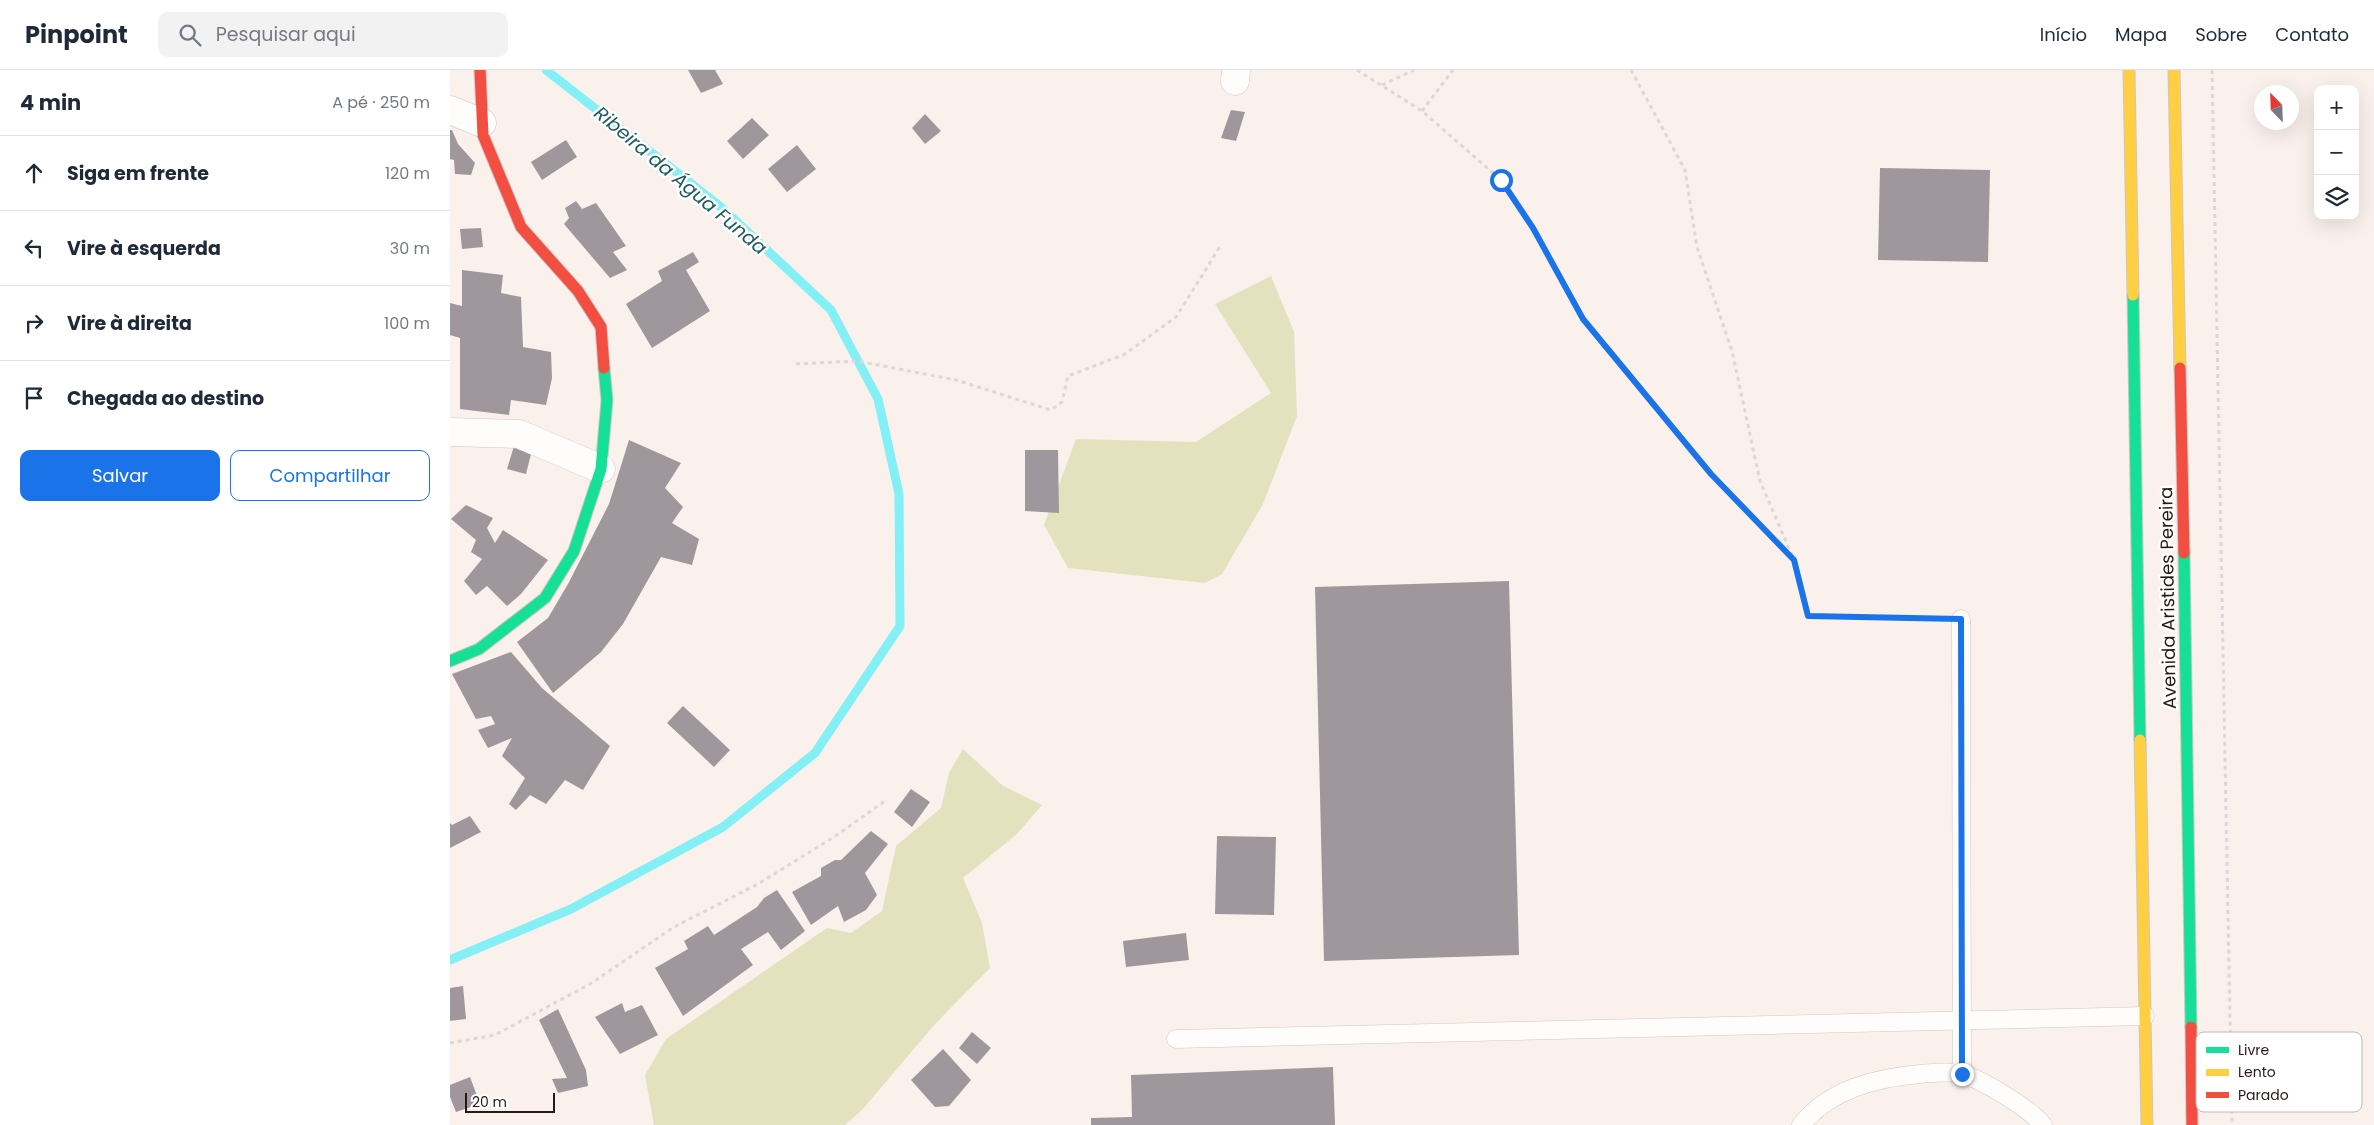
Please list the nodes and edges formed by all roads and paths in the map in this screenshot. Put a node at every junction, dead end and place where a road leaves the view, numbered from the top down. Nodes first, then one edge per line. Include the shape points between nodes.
1 (480, 70) edge
2 (1357, 70) edge
3 (1414, 70) edge
4 (1453, 70) edge
5 (1631, 70) edge
6 (2129, 70) edge
7 (2174, 70) edge
8 (2212, 70) edge
9 (1382, 86) junction
10 (450, 110) edge
11 (1422, 111) junction
12 (482, 123) junction
13 (1221, 245) dead end
14 (796, 364) dead end
15 (450, 432) edge
16 (601, 469) junction
17 (1794, 560) junction
18 (1961, 619) joint
19 (450, 661) edge
20 (885, 801) dead end
21 (2145, 1016) junction
22 (1961, 1021) junction
23 (2230, 1032) edge
24 (1176, 1039) dead end
25 (450, 1043) edge
26 (1962, 1074) junction
27 (2232, 1112) edge
28 (1801, 1125) edge
29 (2042, 1125) edge
30 (2147, 1125) edge
31 (2192, 1125) edge
32 (2232, 1125) edge

1 - 12 main road
2 - 9 path
3 - 9 path
4 - 11 path
5 - 17 path via 1685,170 1697,247 1732,351 1760,481
6 - 21 main road, Avenida Aristides Pereira
7 - 31 main road, Avenida Aristides Pereira via 2187,672
8 - 23 path
9 - 11 path
10 - 12 street
11 - 17 path via 1501,180 1533,228 1583,319 1711,474
12 - 16 main road via 483,135 521,227 578,290 601,327 607,400
13 - 14 path via 1176,317 1126,354 1068,376 1062,402 1051,410 956,380 857,361
15 - 16 street via 518,434
16 - 19 main road via 574,551 545,598 479,649
17 - 18 path via 1808,616
18 - 22 lane
20 - 25 path via 758,884 674,927 590,984 495,1035
21 - 22 lane
21 - 30 main road, Avenida Aristides Pereira
22 - 24 lane
22 - 26 lane
26 - 28 lane via 1924,1073 1870,1082 1839,1094 1811,1112
26 - 29 lane via 2015,1100
27 - 32 path

